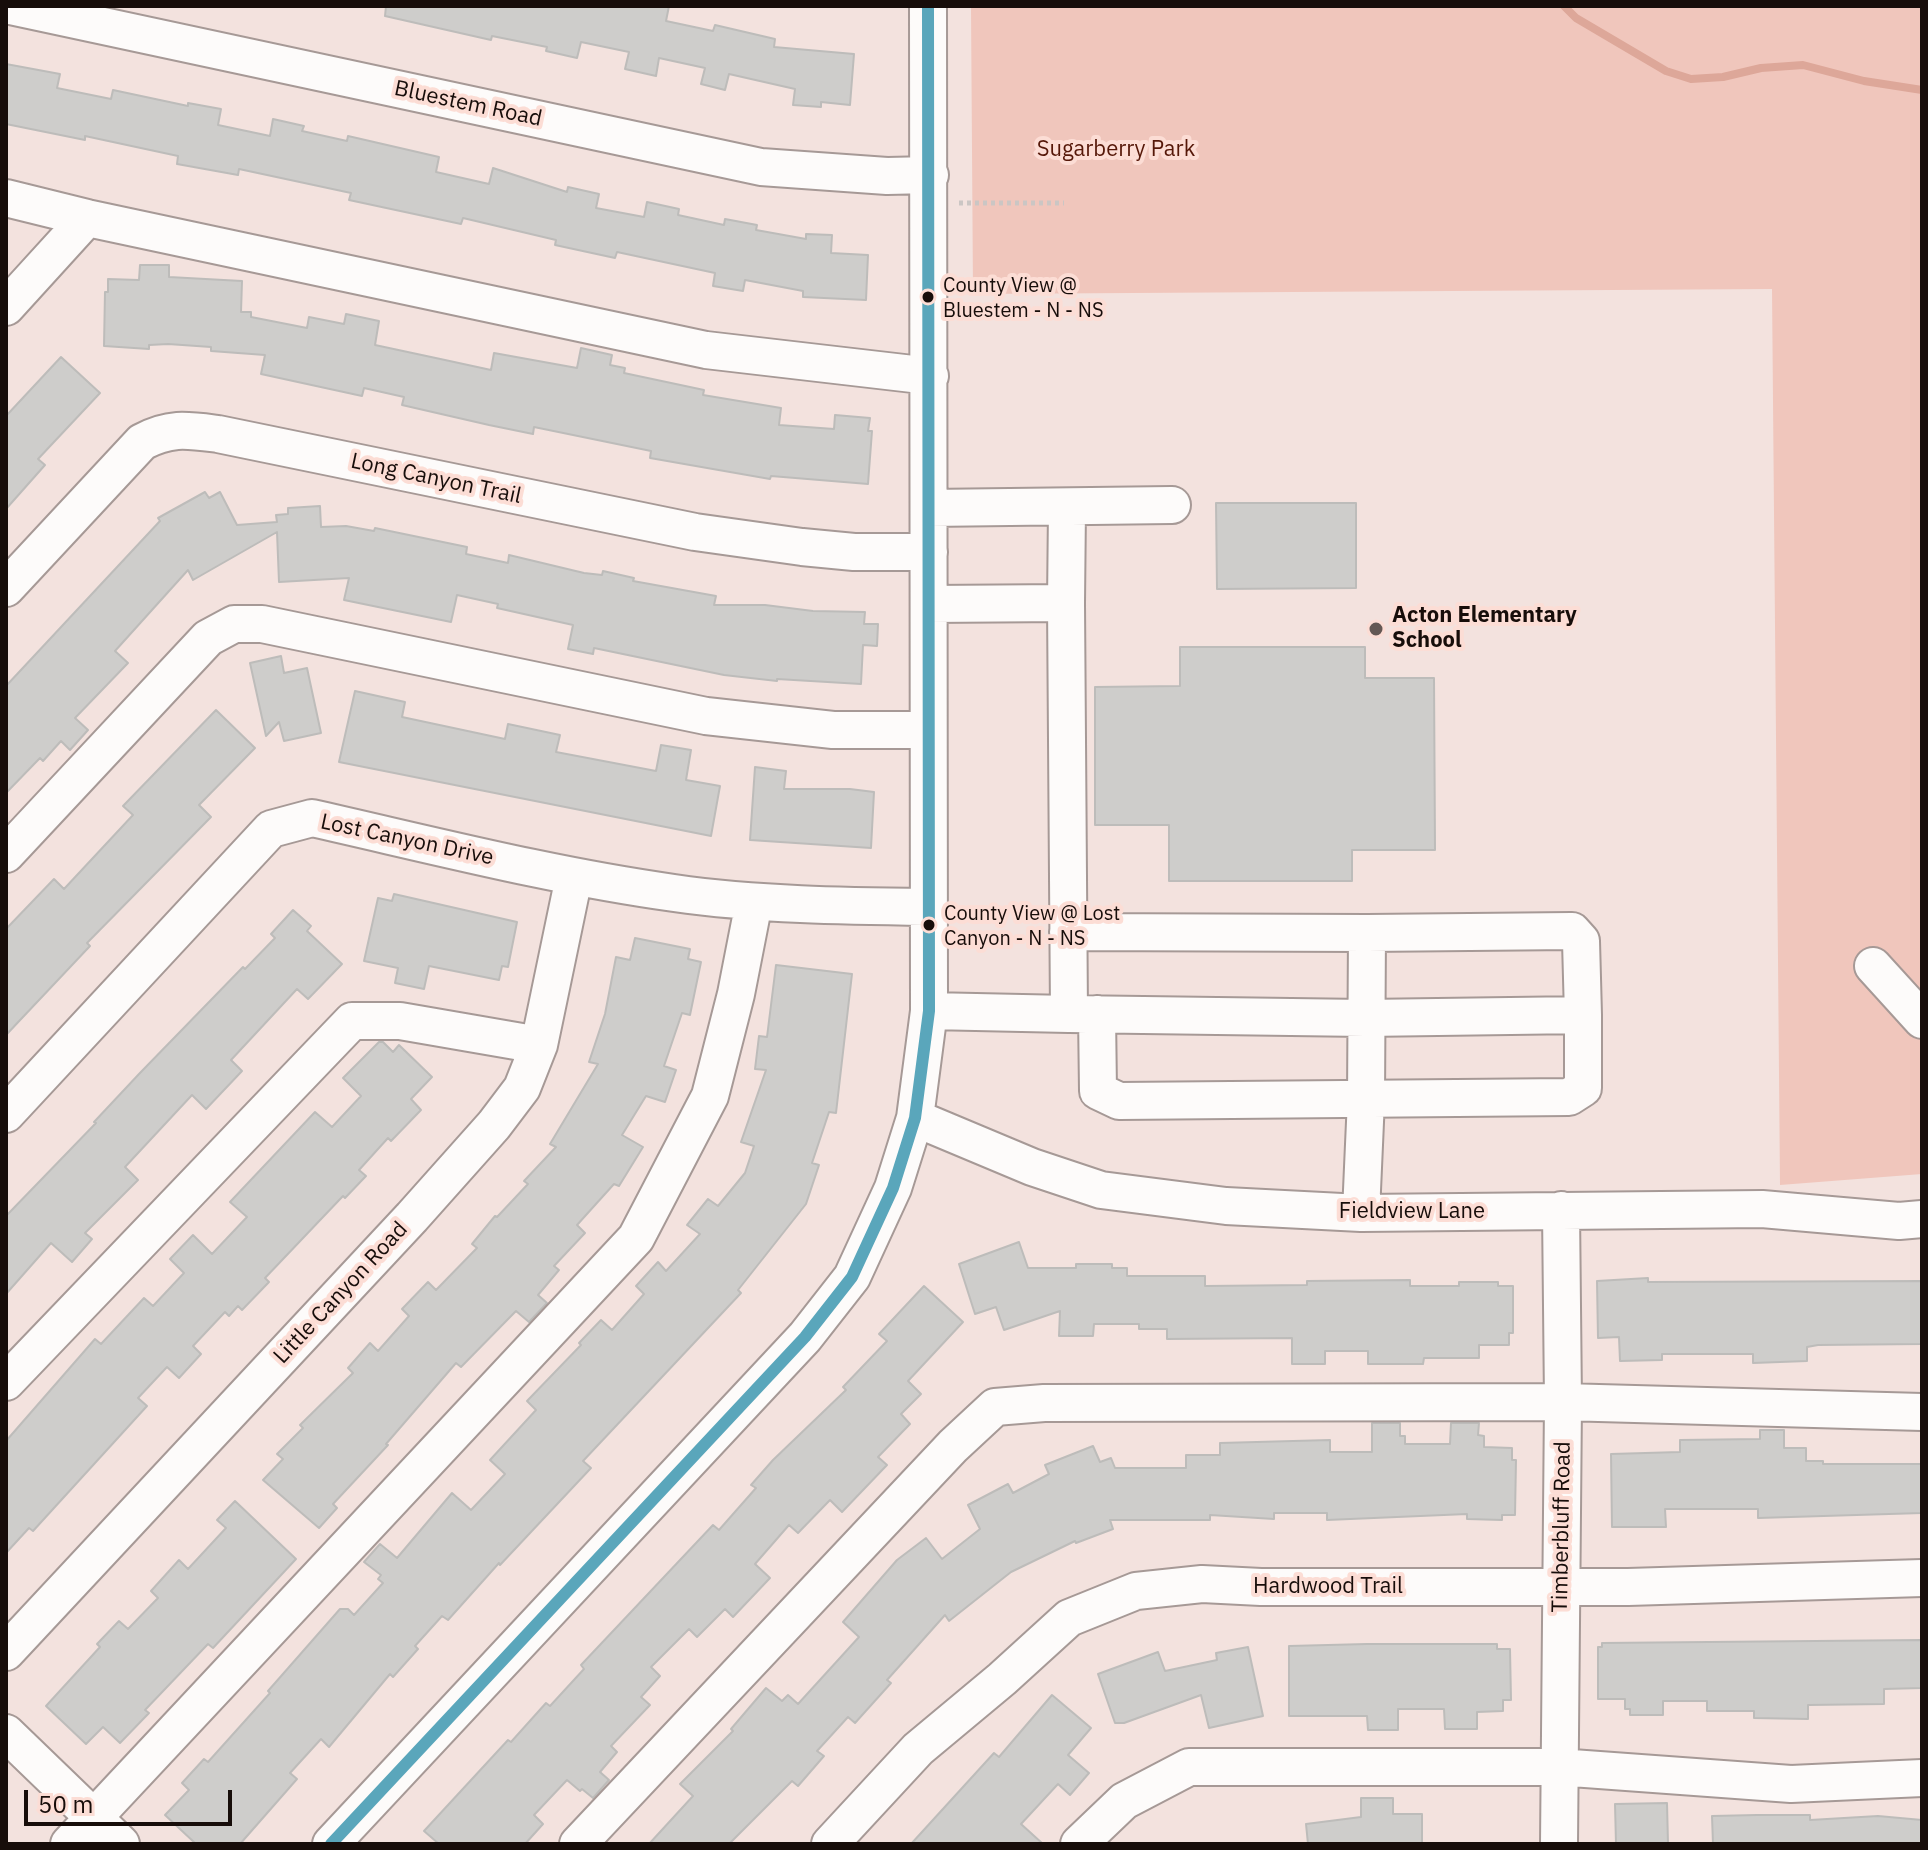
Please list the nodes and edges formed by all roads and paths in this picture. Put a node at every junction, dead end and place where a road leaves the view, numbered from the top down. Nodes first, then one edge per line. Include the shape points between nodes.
1 (10, 6) edge
2 (928, 6) edge
3 (940, 189) junction
4 (6, 198) edge
5 (1064, 203) dead end
6 (87, 218) junction
7 (6, 307) edge
8 (930, 376) junction
9 (1172, 505) dead end
10 (929, 508) junction
11 (1067, 508) junction
12 (929, 552) junction
13 (6, 588) edge
14 (1066, 603) junction
15 (929, 604) junction
16 (928, 730) junction
17 (6, 854) edge
18 (574, 877) junction
19 (754, 902) junction
20 (929, 907) junction
21 (1068, 932) junction
22 (1367, 933) junction
23 (1873, 966) dead end
24 (929, 1011) junction
25 (1083, 1014) junction
26 (1583, 1015) junction
27 (1365, 1018) junction
28 (1922, 1020) edge
29 (539, 1045) junction
30 (1366, 1099) junction
31 (6, 1114) edge
32 (915, 1118) junction
33 (1561, 1210) junction
34 (1361, 1213) junction
35 (1922, 1219) edge
36 (6, 1382) edge
37 (1563, 1402) junction
38 (1922, 1412) edge
39 (1922, 1578) edge
40 (1561, 1586) junction
41 (6, 1652) edge
42 (6, 1733) edge
43 (1558, 1767) junction
44 (1922, 1778) edge
45 (94, 1818) junction
46 (69, 1844) edge
47 (121, 1844) edge
48 (331, 1844) edge
49 (578, 1844) edge
50 (830, 1844) edge
51 (1079, 1844) edge
52 (1559, 1844) edge

1 - 3 street, Bluestem Road via 761,167 887,176
2 - 3 street
3 - 5 path
3 - 8 street
4 - 6 street
6 - 7 street
6 - 8 street via 706,350
8 - 10 street
9 - 11 street
10 - 11 street
10 - 12 street
11 - 14 street
12 - 13 street, Long Canyon Trail via 854,552 695,532 186,430 161,432 142,442
12 - 15 street
14 - 15 street
14 - 21 street
15 - 16 street
16 - 17 street via 833,730 706,716 262,624 234,624 208,638
16 - 20 street
18 - 19 street, Lost Canyon Drive
18 - 29 street, Little Canyon Road
18 - 31 street, Lost Canyon Drive via 312,818 271,829
19 - 20 street, Lost Canyon Drive
19 - 45 street via 710,1096 636,1238
20 - 24 street
21 - 22 street
21 - 25 street
22 - 26 street via 1572,931 1581,941
22 - 27 street
23 - 28 street
24 - 25 street
24 - 32 street
25 - 27 street
25 - 30 street via 1098,1091 1119,1101
26 - 27 street
26 - 30 street via 1583,1088 1569,1097
27 - 30 street
29 - 36 street via 400,1021 352,1021
29 - 41 street, Little Canyon Road via 522,1088 494,1125
30 - 34 street
32 - 34 street, Fieldview Lane via 1101,1190 1226,1206
32 - 48 street via 893,1188 852,1277 805,1337
33 - 34 street, Fieldview Lane
33 - 35 street, Fieldview Lane via 1762,1209
33 - 37 street, Timberbluff Road
37 - 38 street
37 - 40 street, Timberbluff Road
37 - 49 street via 995,1407
39 - 40 street, Hardwood Trail
40 - 43 street, Timberbluff Road
40 - 50 street, Hardwood Trail via 1202,1584 1136,1591 1069,1618 918,1749
42 - 45 street
43 - 44 street via 1791,1784
43 - 51 street via 1189,1767 1124,1801
43 - 52 street, Timberbluff Road
45 - 46 street
45 - 47 street

